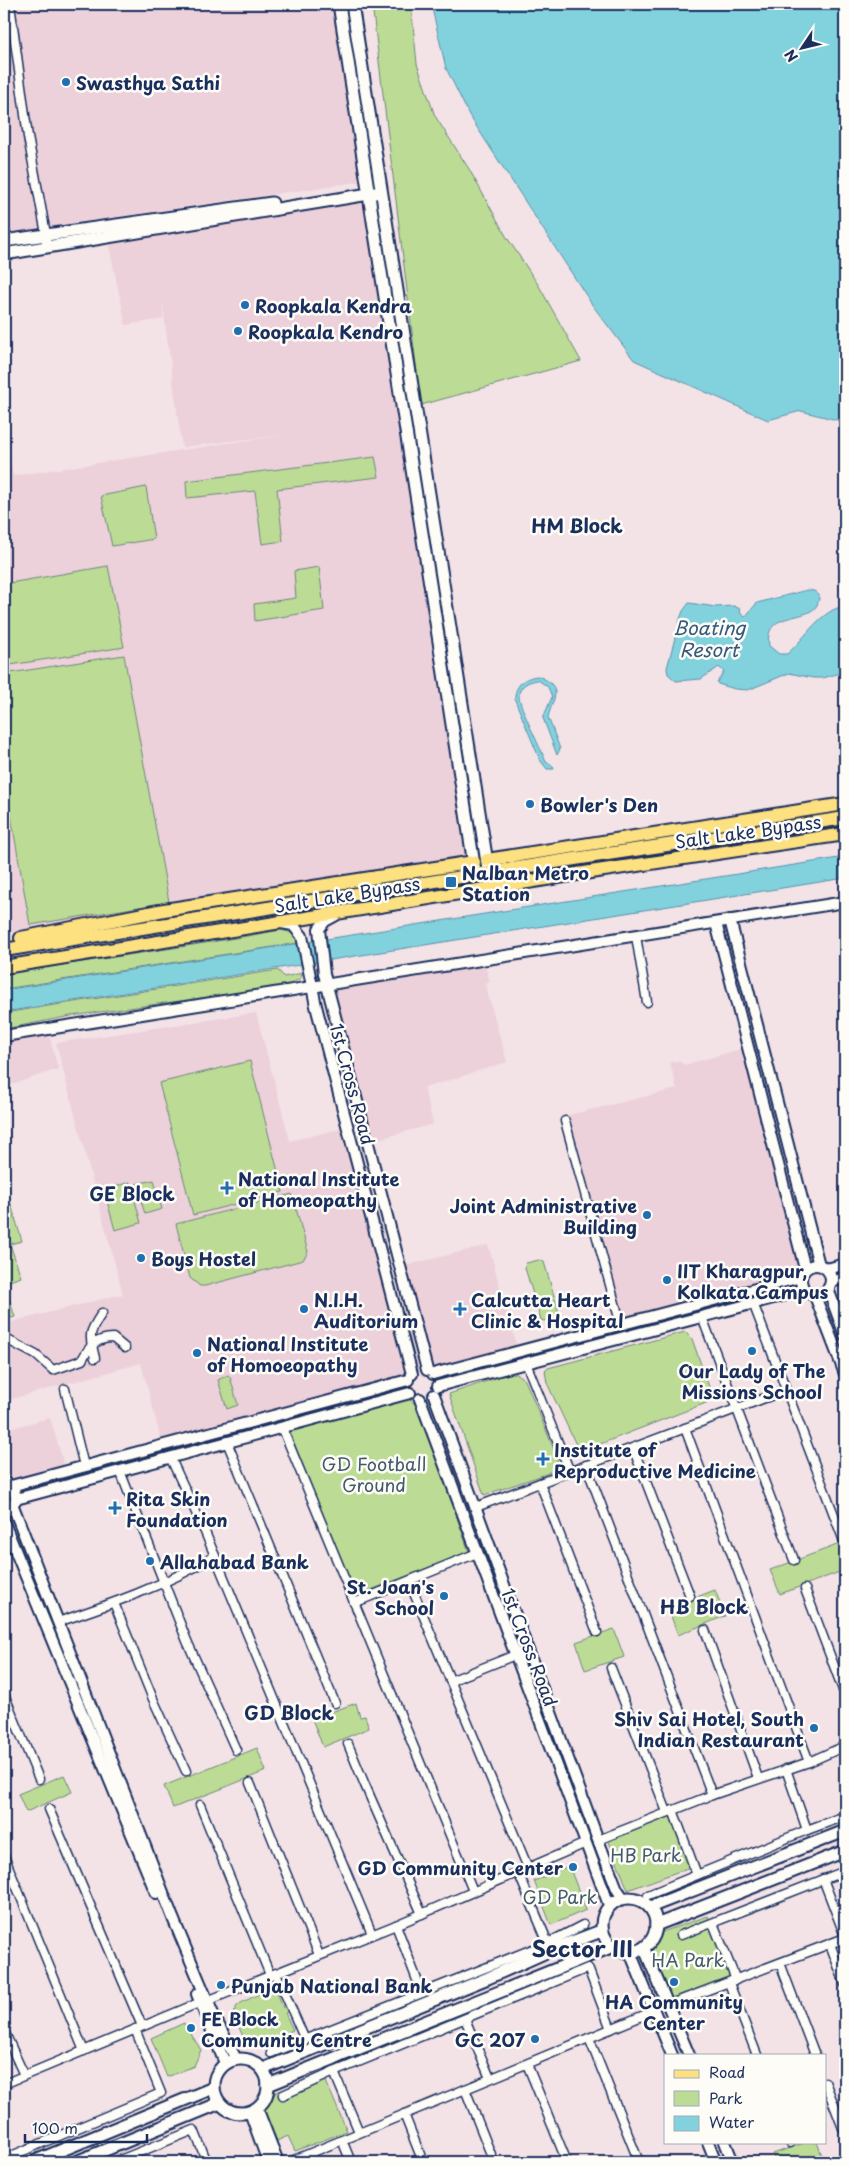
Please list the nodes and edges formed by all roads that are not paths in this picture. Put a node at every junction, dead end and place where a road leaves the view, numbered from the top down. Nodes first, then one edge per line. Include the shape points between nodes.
1 (10, 4) edge
2 (339, 4) edge
3 (352, 4) edge
4 (381, 189) junction
5 (368, 190) junction
6 (46, 234) junction
7 (4, 240) edge
8 (46, 247) junction
9 (4, 254) edge
10 (411, 379) junction
11 (398, 380) junction
12 (845, 804) edge
13 (845, 818) edge
14 (699, 827) junction
15 (845, 834) edge
16 (700, 840) junction
17 (702, 856) junction
18 (483, 865) junction
19 (370, 878) junction
20 (355, 894) junction
21 (845, 902) edge
22 (339, 913) junction
23 (131, 916) junction
24 (730, 920) junction
25 (280, 923) junction
26 (716, 923) junction
27 (157, 926) junction
28 (636, 936) junction
29 (15, 942) edge
30 (4, 949) edge
31 (26, 963) junction
32 (4, 967) edge
33 (326, 979) junction
34 (310, 982) junction
35 (647, 1002) dead end
36 (4, 1036) edge
37 (352, 1083) junction
38 (337, 1086) junction
39 (565, 1121) dead end
40 (845, 1264) edge
41 (823, 1267) junction
42 (803, 1273) junction
43 (402, 1274) junction
44 (387, 1278) junction
45 (845, 1278) edge
46 (830, 1285) junction
47 (804, 1290) junction
48 (815, 1296) junction
49 (753, 1303) junction
50 (102, 1313) dead end
51 (702, 1317) junction
52 (621, 1325) junction
53 (608, 1328) junction
54 (845, 1336) edge
55 (4, 1338) edge
56 (611, 1341) junction
57 (92, 1346) junction
58 (125, 1348) dead end
59 (95, 1358) dead end
60 (526, 1363) junction
61 (430, 1372) junction
62 (845, 1374) edge
63 (410, 1377) junction
64 (65, 1390) dead end
65 (436, 1390) junction
66 (786, 1390) junction
67 (410, 1393) junction
68 (420, 1399) junction
69 (736, 1409) junction
70 (282, 1427) junction
71 (685, 1428) junction
72 (227, 1442) junction
73 (633, 1448) junction
74 (131, 1454) junction
75 (170, 1457) junction
76 (586, 1465) junction
77 (84, 1466) junction
78 (135, 1467) junction
79 (120, 1471) junction
80 (570, 1472) junction
81 (540, 1483) junction
82 (8, 1484) edge
83 (15, 1502) junction
84 (476, 1507) junction
85 (4, 1512) edge
86 (4, 1523) edge
87 (844, 1540) dead end
88 (477, 1553) junction
89 (215, 1556) junction
90 (794, 1560) dead end
91 (41, 1577) junction
92 (409, 1581) junction
93 (28, 1582) junction
94 (163, 1582) junction
95 (805, 1589) dead end
96 (508, 1595) junction
97 (690, 1596) dead end
98 (495, 1600) junction
99 (354, 1603) junction
100 (114, 1604) junction
101 (58, 1622) junction
102 (705, 1630) dead end
103 (597, 1632) dead end
104 (515, 1655) junction
105 (74, 1666) junction
106 (611, 1668) dead end
107 (64, 1670) junction
108 (450, 1681) junction
109 (541, 1683) junction
110 (528, 1687) junction
111 (4, 1694) edge
112 (845, 1695) edge
113 (335, 1703) dead end
114 (348, 1744) dead end
115 (845, 1746) edge
116 (236, 1750) dead end
117 (809, 1762) junction
118 (786, 1769) junction
119 (186, 1771) dead end
120 (758, 1778) junction
121 (39, 1779) dead end
122 (250, 1783) dead end
123 (712, 1795) junction
124 (581, 1796) junction
125 (570, 1800) junction
126 (200, 1805) dead end
127 (49, 1809) dead end
128 (670, 1811) junction
129 (845, 1816) edge
130 (132, 1825) junction
131 (807, 1830) junction
132 (845, 1831) edge
133 (598, 1840) junction
134 (586, 1843) junction
135 (845, 1851) edge
136 (4, 1856) edge
137 (528, 1868) junction
138 (845, 1871) edge
139 (518, 1872) junction
140 (697, 1875) junction
141 (823, 1879) junction
142 (473, 1890) junction
143 (648, 1895) dead end
144 (623, 1898) junction
145 (609, 1905) junction
146 (650, 1907) junction
147 (422, 1914) junction
148 (713, 1923) junction
149 (396, 1925) junction
150 (583, 1925) dead end
151 (656, 1925) junction
152 (602, 1930) junction
153 (372, 1934) junction
154 (681, 1935) dead end
155 (845, 1937) edge
156 (548, 1943) junction
157 (830, 1944) junction
158 (611, 1947) junction
159 (644, 1948) junction
160 (630, 1952) junction
161 (319, 1955) junction
162 (780, 1963) junction
163 (273, 1974) junction
164 (732, 1981) junction
165 (845, 1984) edge
166 (422, 1993) junction
167 (204, 2002) junction
168 (668, 2005) junction
169 (654, 2011) junction
170 (465, 2019) junction
171 (139, 2028) junction
172 (612, 2029) junction
173 (4, 2031) edge
174 (589, 2038) junction
175 (304, 2040) junction
176 (683, 2042) junction
177 (84, 2051) junction
178 (671, 2051) edge
179 (271, 2053) dead end
180 (689, 2054) edge
181 (756, 2054) edge
182 (815, 2054) edge
183 (231, 2061) junction
184 (526, 2064) junction
185 (263, 2069) junction
186 (334, 2072) junction
187 (24, 2075) junction
188 (490, 2078) junction
189 (4, 2084) edge
190 (268, 2085) junction
191 (826, 2085) edge
192 (214, 2088) junction
193 (465, 2089) junction
194 (283, 2095) dead end
195 (220, 2103) junction
196 (253, 2110) junction
197 (404, 2114) junction
198 (843, 2128) dead end
199 (359, 2132) junction
200 (342, 2140) junction
201 (709, 2144) edge
202 (726, 2144) edge
203 (4, 2159) edge
204 (33, 2162) edge
205 (76, 2162) edge
206 (115, 2162) edge
207 (207, 2162) edge
208 (268, 2162) edge
209 (278, 2162) edge
210 (288, 2162) edge
211 (351, 2162) edge
212 (423, 2162) edge
213 (494, 2162) edge
214 (567, 2162) edge
215 (639, 2162) edge
216 (716, 2162) edge
217 (733, 2162) edge

1 - 6 street via 28,137
2 - 5 main road
3 - 4 main road
4 - 5 main road
4 - 10 main road
5 - 6 main road
5 - 8 main road
5 - 11 main road
6 - 7 main road
6 - 8 street
8 - 9 main road
10 - 11 main road
10 - 18 main road
11 - 18 main road
12 - 14 main road, Salt Lake Bypass
13 - 16 main road, Salt Lake Bypass
14 - 16 main road
14 - 18 main road, Salt Lake Bypass
15 - 17 main road, Salt Lake Bypass
16 - 17 main road
16 - 18 main road, Salt Lake Bypass
17 - 22 main road, Salt Lake Bypass
18 - 19 main road, Salt Lake Bypass
18 - 20 main road, Salt Lake Bypass via 476,875
19 - 20 main road
19 - 23 main road, Salt Lake Bypass
20 - 27 main road, Salt Lake Bypass
21 - 24 street
22 - 25 main road, Salt Lake Bypass
22 - 33 street, 1st Cross Road via 325,921 318,934
23 - 27 main road
23 - 29 main road, Salt Lake Bypass
24 - 26 street
24 - 41 street
25 - 31 main road, Salt Lake Bypass
25 - 34 street, 1st Cross Road via 293,925 302,936
26 - 28 street
26 - 42 street
27 - 29 main road, Salt Lake Bypass
28 - 33 street
28 - 35 street
29 - 30 main road, Salt Lake Bypass
29 - 31 main road
31 - 32 main road, Salt Lake Bypass
33 - 34 street
33 - 37 street, 1st Cross Road
34 - 36 street
34 - 38 street, 1st Cross Road
37 - 38 street
37 - 43 street, 1st Cross Road
38 - 44 street, 1st Cross Road
39 - 52 street
40 - 41 street
41 - 42 street via 810,1266
41 - 46 street via 831,1277
42 - 47 street via 801,1282
42 - 52 street
43 - 44 street
43 - 61 street, 1st Cross Road
44 - 63 street, 1st Cross Road
45 - 46 street
46 - 48 street via 825,1292
46 - 54 street
47 - 48 street
47 - 49 street
48 - 62 street
49 - 51 street
49 - 66 street
50 - 57 street via 89,1339
51 - 56 street
51 - 69 street
52 - 53 street
53 - 56 street
53 - 61 street
55 - 57 street via 53,1370 82,1360
56 - 60 street
57 - 58 street via 102,1338 113,1338
57 - 59 street
60 - 65 street
60 - 80 street
61 - 63 street via 422,1369
61 - 65 street
63 - 67 street via 407,1386
63 - 74 street
64 - 77 street
65 - 68 street via 427,1399
65 - 84 street, 1st Cross Road
66 - 69 street
66 - 87 street
67 - 68 street
67 - 70 street
68 - 88 street, 1st Cross Road
69 - 71 street
69 - 90 street
70 - 72 street
70 - 99 street
71 - 73 street
71 - 117 street
72 - 75 street
72 - 113 street
73 - 76 street
73 - 97 street
74 - 77 street
74 - 78 street
75 - 78 street
75 - 89 street
76 - 80 street
76 - 123 street
77 - 82 street
78 - 79 street
79 - 83 street
79 - 94 street
80 - 81 street
81 - 84 street
81 - 103 street
82 - 83 street via 16,1494
83 - 85 street
83 - 91 street
84 - 96 street, 1st Cross Road
86 - 93 street
88 - 92 street
88 - 98 street, 1st Cross Road
89 - 94 street
89 - 153 street
91 - 93 street
91 - 101 street
92 - 99 street
92 - 108 street
93 - 107 street
94 - 100 street
94 - 116 street
95 - 112 street
96 - 98 street
96 - 109 street, 1st Cross Road
98 - 104 street, 1st Cross Road
99 - 142 street
100 - 101 street
100 - 119 street
101 - 105 street
102 - 120 street
104 - 108 street
104 - 110 street, 1st Cross Road
105 - 107 street
105 - 130 street
106 - 128 street
107 - 130 street
108 - 137 street
109 - 110 street
109 - 124 street, 1st Cross Road
110 - 125 street, 1st Cross Road
111 - 121 street
114 - 147 street
115 - 117 street
117 - 118 street
118 - 120 street
118 - 131 street
120 - 123 street
122 - 161 street
123 - 128 street
124 - 125 street
124 - 133 street, 1st Cross Road
125 - 134 street, 1st Cross Road
126 - 163 street
127 - 171 street
128 - 133 street
128 - 140 street
129 - 131 street
130 - 167 street
131 - 140 street
132 - 146 main road
133 - 144 street, 1st Cross Road
134 - 137 street
134 - 145 street, 1st Cross Road
135 - 151 main road
136 - 177 street
137 - 139 street
138 - 141 street
139 - 142 street
139 - 156 street
140 - 143 street
141 - 148 street
141 - 155 street
142 - 147 street
144 - 145 main road
144 - 146 main road via 636,1898
145 - 152 main road via 604,1913
146 - 151 main road
147 - 149 street
148 - 154 street
148 - 164 street
149 - 153 street
149 - 166 street
150 - 156 street
151 - 159 main road
152 - 158 main road
152 - 185 main road
153 - 161 street
155 - 157 street
156 - 166 street
157 - 162 street
157 - 165 street
158 - 160 main road
158 - 190 main road
159 - 160 main road
159 - 168 street
160 - 169 street
161 - 163 street
162 - 164 street
162 - 182 street
163 - 167 street
163 - 175 street
164 - 168 street
164 - 181 street
166 - 175 street
167 - 171 street
167 - 183 street
168 - 176 street
169 - 172 street
169 - 178 street
170 - 172 street via 588,1968
170 - 186 street
170 - 188 street
171 - 177 street
171 - 203 street via 161,2093
172 - 174 street
173 - 187 street
174 - 184 street
174 - 215 street
175 - 179 street
176 - 178 street
176 - 180 street
177 - 187 street
183 - 185 main road via 248,2059
183 - 192 main road via 216,2074
184 - 188 street
184 - 214 street
185 - 190 main road
186 - 194 street
186 - 199 street
187 - 189 street
188 - 193 street
190 - 196 main road via 267,2095
191 - 198 street
192 - 195 main road
192 - 204 main road
193 - 197 street
193 - 213 street
195 - 196 main road via 233,2112
195 - 205 main road
196 - 208 street
196 - 209 street
197 - 199 street
197 - 212 street
199 - 200 street
200 - 210 street
200 - 211 street
201 - 216 street
202 - 217 street
206 - 207 street via 194,2130

